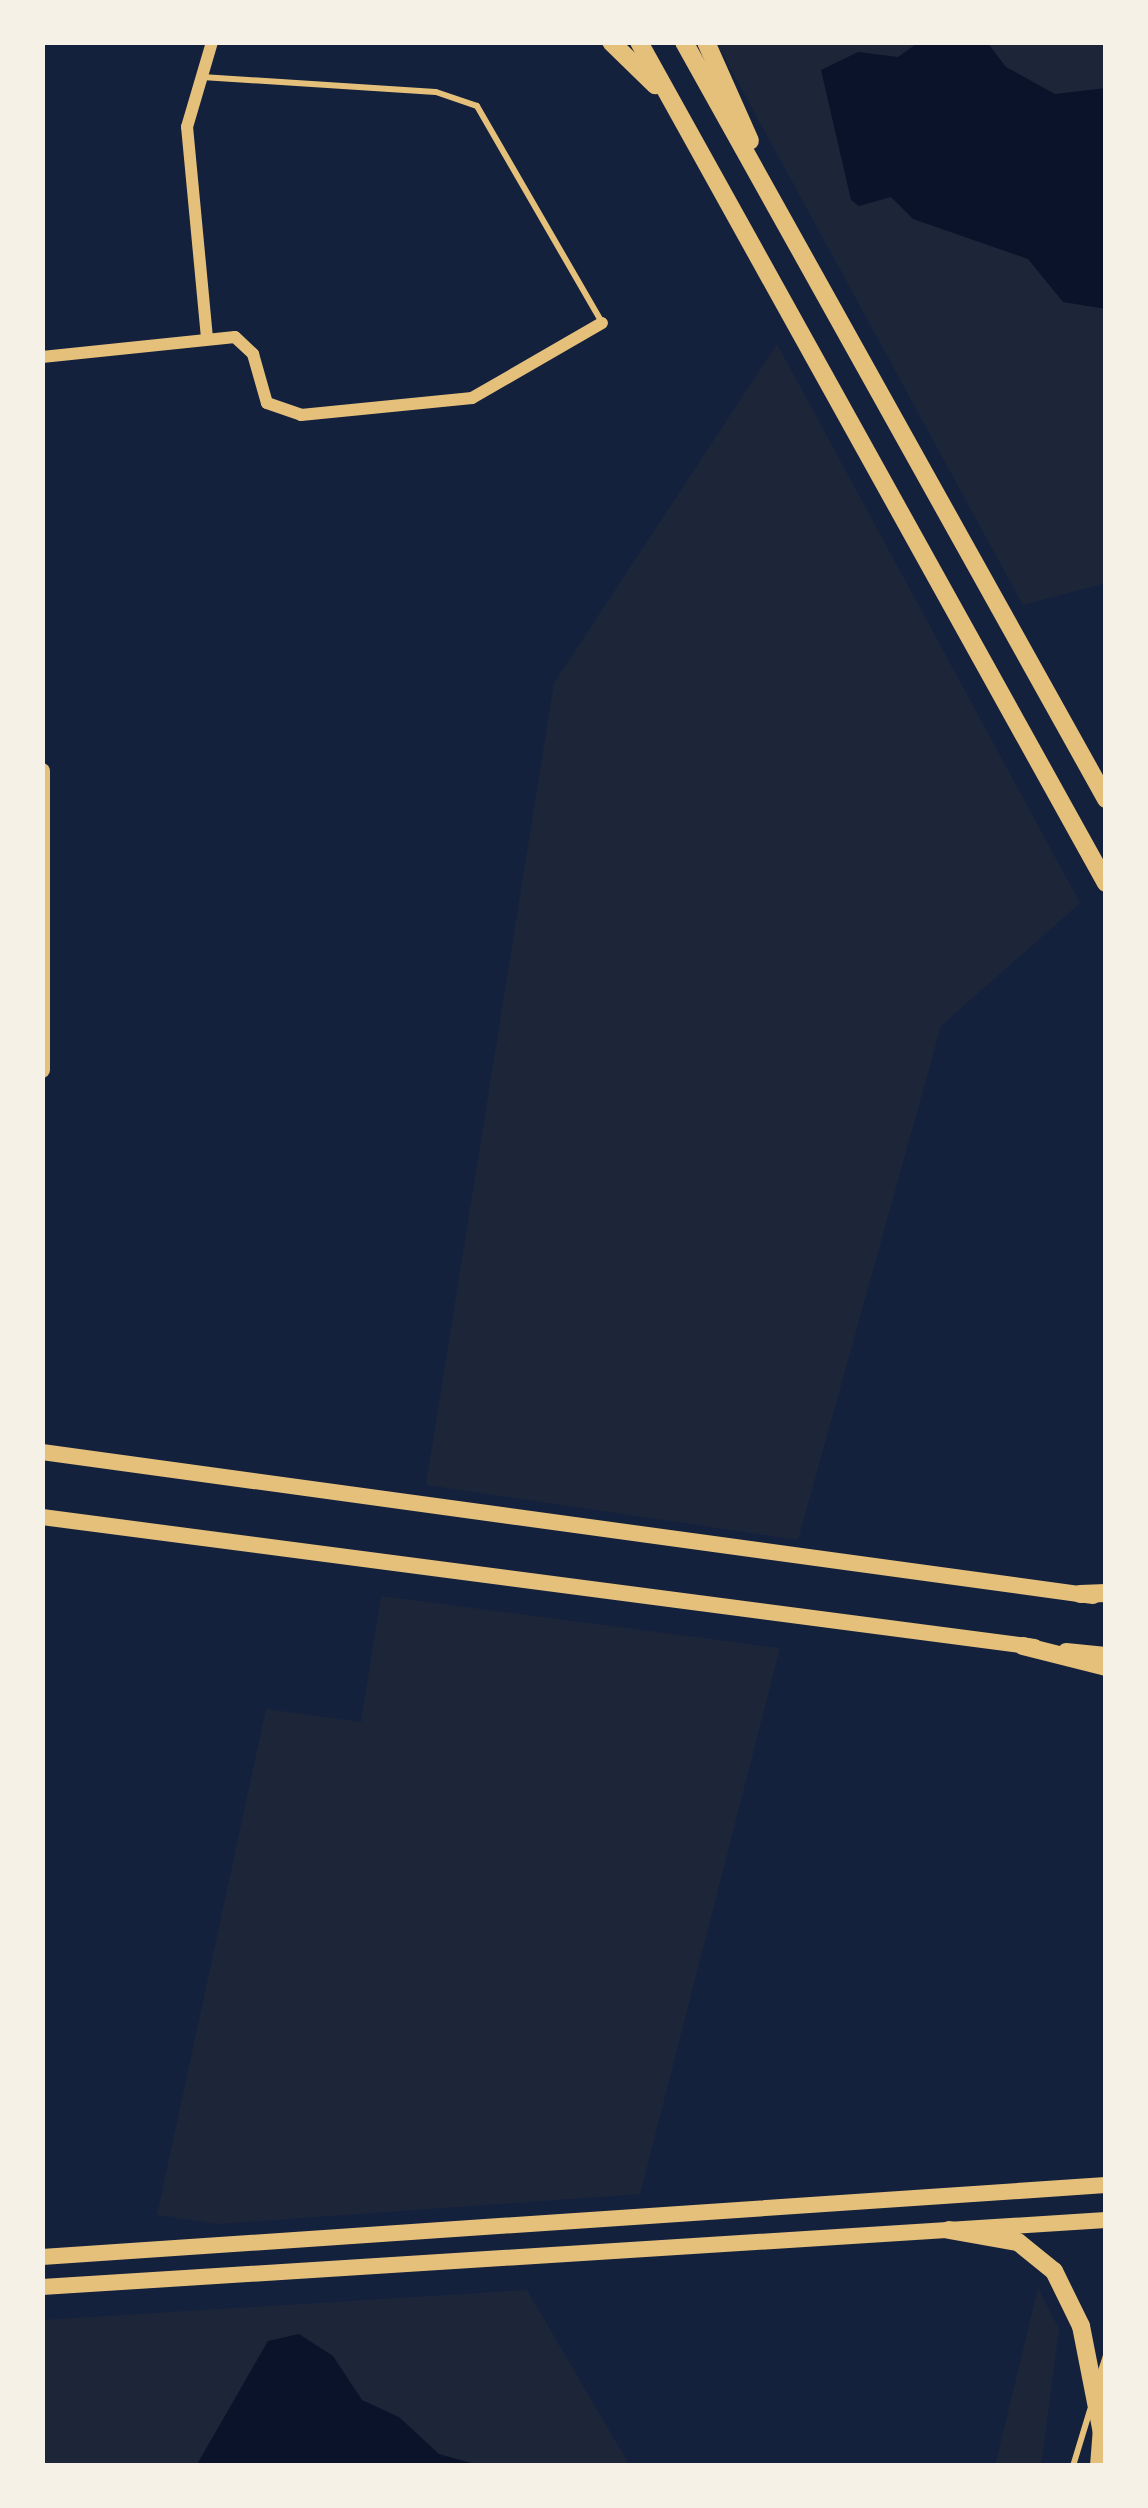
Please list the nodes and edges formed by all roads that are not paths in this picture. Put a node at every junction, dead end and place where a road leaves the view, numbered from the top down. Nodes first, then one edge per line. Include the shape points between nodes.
1 (212, 42) edge
2 (611, 42) edge
3 (639, 42) edge
4 (684, 42) edge
5 (706, 42) edge
6 (199, 76) junction
7 (671, 100) junction
8 (767, 190) junction
9 (602, 323) joint
10 (207, 338) junction
11 (42, 357) edge
12 (42, 771) edge
13 (1106, 799) edge
14 (1106, 883) edge
15 (42, 1070) edge
16 (42, 1453) edge
17 (42, 1517) edge
18 (1080, 1594) joint
19 (1106, 1595) edge
20 (1023, 1646) junction
21 (1106, 1655) edge
22 (1106, 1667) edge
23 (1106, 2185) edge
24 (1106, 2220) edge
25 (949, 2230) junction
26 (42, 2257) edge
27 (42, 2288) edge
28 (1106, 2355) edge
29 (1106, 2377) edge
30 (1094, 2395) junction
31 (1102, 2433) junction
32 (1073, 2466) edge
33 (1099, 2466) edge

1 - 6 street
2 - 7 main road
3 - 7 main road
4 - 8 main road
5 - 8 main road
6 - 9 lane via 436,92 477,106
6 - 10 street via 187,127
7 - 14 main road
8 - 13 main road
9 - 10 street via 472,398 301,415 267,403 248,342
10 - 11 street
12 - 15 main road
16 - 18 main road
17 - 20 main road
18 - 19 main road
20 - 21 main road
20 - 22 main road
23 - 26 main road
24 - 25 main road
25 - 27 main road
25 - 30 main road via 1018,2242 1041,2255 1081,2326
28 - 30 lane
29 - 31 main road
30 - 31 main road
30 - 32 lane
31 - 33 main road

